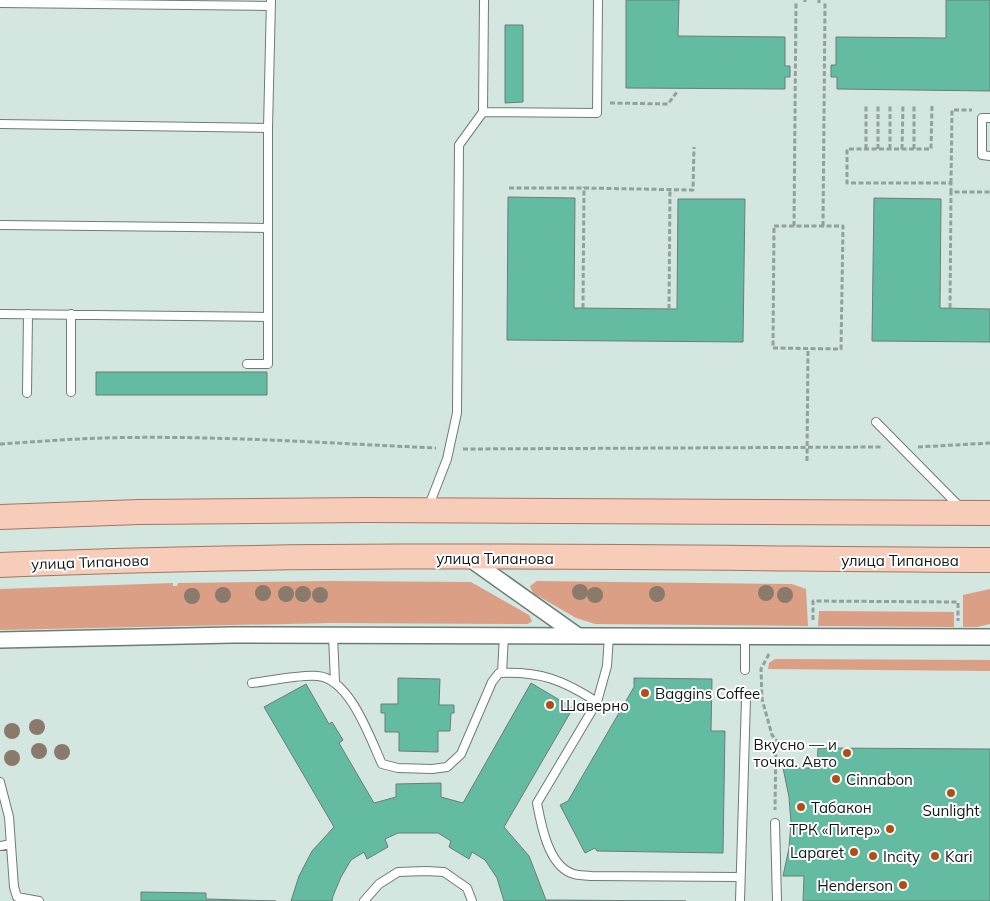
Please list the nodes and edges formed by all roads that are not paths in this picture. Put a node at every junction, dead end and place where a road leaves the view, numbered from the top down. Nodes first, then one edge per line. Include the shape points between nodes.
1 (484, 0) edge
2 (598, 0) edge
3 (271, 3) edge
4 (0, 4) edge
5 (483, 112) junction
6 (990, 118) edge
7 (0, 124) edge
8 (268, 128) junction
9 (990, 156) edge
10 (0, 225) edge
11 (268, 228) junction
12 (0, 314) edge
13 (28, 314) junction
14 (71, 314) junction
15 (268, 317) junction
16 (247, 364) dead end
17 (71, 392) dead end
18 (27, 393) dead end
19 (876, 422) dead end
20 (427, 510) junction
21 (966, 513) junction
22 (990, 513) edge
23 (0, 517) edge
24 (467, 557) junction
25 (990, 560) edge
26 (0, 565) edge
27 (333, 635) junction
28 (504, 635) junction
29 (577, 635) junction
30 (609, 636) junction
31 (745, 636) junction
32 (990, 638) edge
33 (0, 640) edge
34 (745, 670) dead end
35 (502, 673) junction
36 (336, 682) junction
37 (252, 683) dead end
38 (746, 699) dead end
39 (597, 702) junction
40 (0, 782) edge
41 (775, 823) road end
42 (11, 844) junction
43 (0, 846) edge
44 (740, 877) junction
45 (39, 901) edge
46 (364, 901) edge
47 (472, 901) edge
48 (740, 901) edge
49 (777, 901) edge

1 - 5 lane
2 - 5 lane via 597,113
3 - 4 lane
3 - 8 lane
5 - 20 lane via 459,145 457,413 447,459
6 - 9 lane via 982,118 982,156
7 - 8 lane
8 - 11 lane
10 - 11 lane
11 - 15 lane
12 - 13 lane
13 - 14 lane
13 - 18 lane
14 - 15 lane
14 - 17 lane
15 - 16 lane via 268,364
19 - 21 lane
20 - 21 main road
20 - 23 main road via 139,512
21 - 22 main road
24 - 25 main road, улица Типанова
24 - 26 main road, улица Типанова via 174,559
24 - 29 street
27 - 28 street
27 - 33 street
27 - 36 lane
28 - 29 street
28 - 35 lane
29 - 30 street
30 - 31 street
30 - 39 lane via 608,666
31 - 32 street
31 - 34 lane
35 - 36 lane via 492,682 461,754 447,767 432,769 382,764 351,699
35 - 39 lane via 523,672 546,677 571,686
36 - 37 lane via 319,675
38 - 44 lane
39 - 44 lane via 537,803 551,852 560,865 571,873 591,876
40 - 42 lane via 9,817
41 - 49 lane
42 - 43 lane
42 - 45 lane via 17,896
44 - 48 lane
46 - 47 lane via 379,884 398,872 426,871 444,872 467,888

